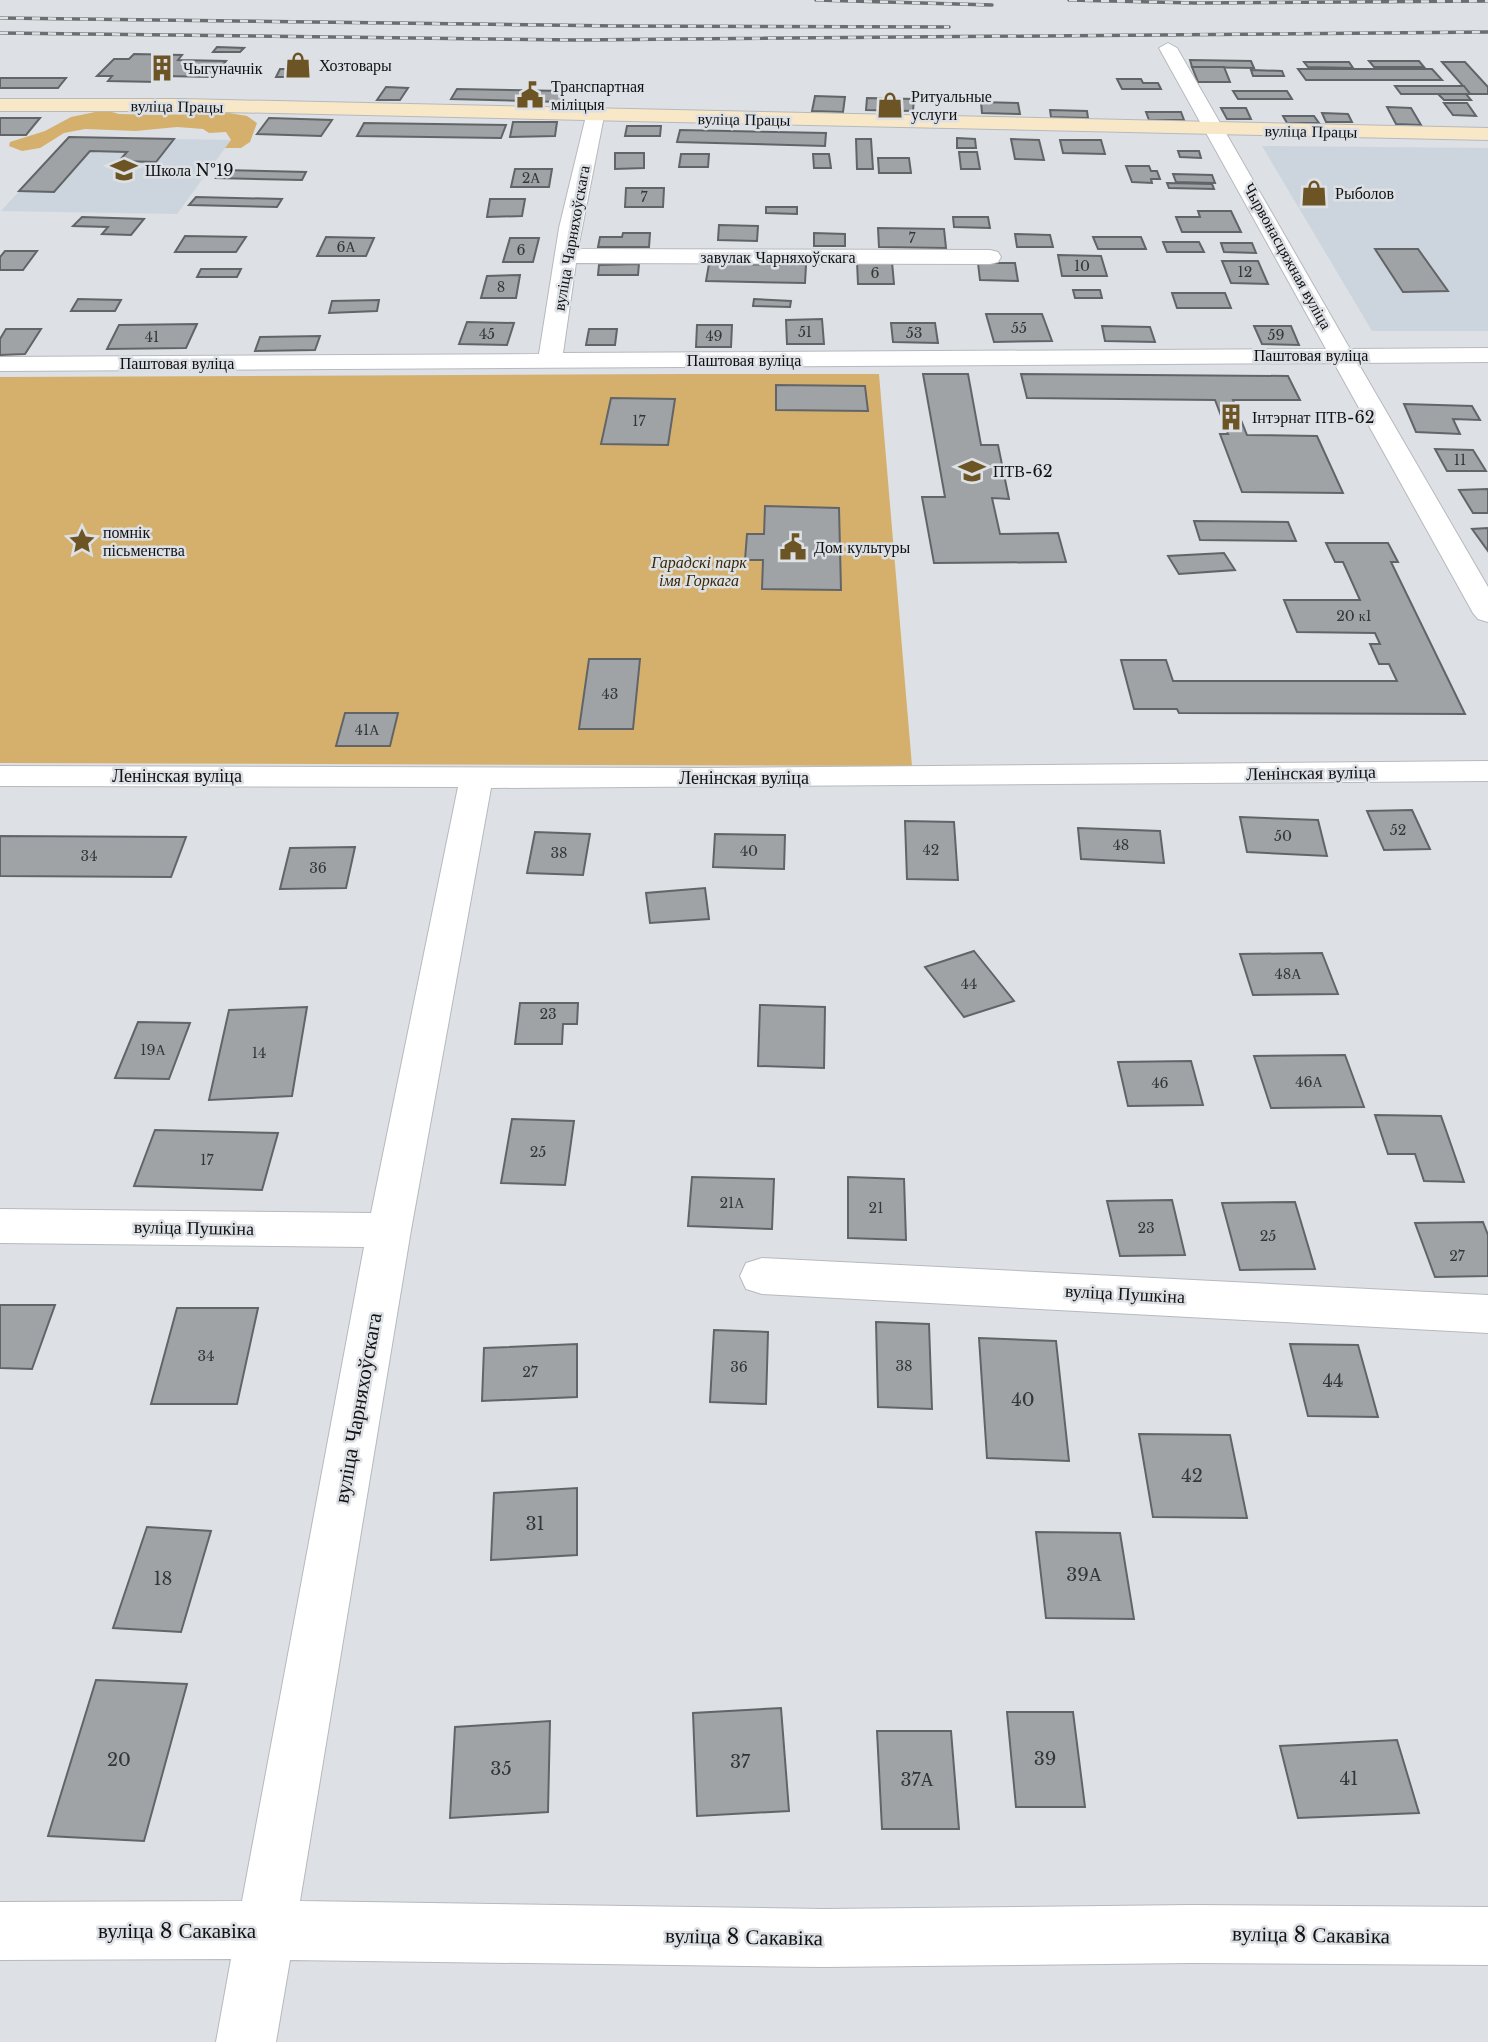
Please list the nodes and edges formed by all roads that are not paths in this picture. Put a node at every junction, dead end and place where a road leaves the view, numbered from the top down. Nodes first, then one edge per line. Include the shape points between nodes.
1 (1168, 48) dead end
2 (0, 106) edge
3 (595, 116) junction
4 (1217, 130) junction
5 (1488, 134) edge
6 (567, 256) junction
7 (990, 257) dead end
8 (1344, 355) junction
9 (1488, 355) edge
10 (550, 361) junction
11 (0, 364) edge
12 (1488, 612) edge
13 (1488, 771) edge
14 (0, 776) edge
15 (477, 776) junction
16 (0, 1226) edge
17 (389, 1230) junction
18 (762, 1276) dead end
19 (1488, 1314) edge
20 (267, 1930) junction
21 (0, 1931) edge
22 (1488, 1936) edge
23 (246, 2042) edge

1 - 4 street, Чырвонасцяжная вуліца
2 - 3 main road, вуліца Працы via 182,105
3 - 4 main road, вуліца Працы
3 - 6 street, вуліца Чарняхоўскага
4 - 5 main road, вуліца Працы
4 - 8 street, Чырвонасцяжная вуліца
6 - 7 street, завулак Чарняхоўскага
6 - 10 street, вуліца Чарняхоўскага
8 - 9 street, Паштовая вуліца
8 - 10 street, Паштовая вуліца
8 - 12 street, Чырвонасцяжная вуліца
10 - 11 street, Паштовая вуліца
13 - 15 street, Ленінская вуліца
14 - 15 street, Ленінская вуліца
15 - 17 street, вуліца Чарняхоўскага
16 - 17 street, вуліца Пушкіна
17 - 20 street, вуліца Чарняхоўскага
18 - 19 street, вуліца Пушкіна
20 - 21 street, вуліца 8 Сакавіка
20 - 22 street, вуліца 8 Сакавіка via 822,1938
20 - 23 street, вуліца Чарняхоўскага

